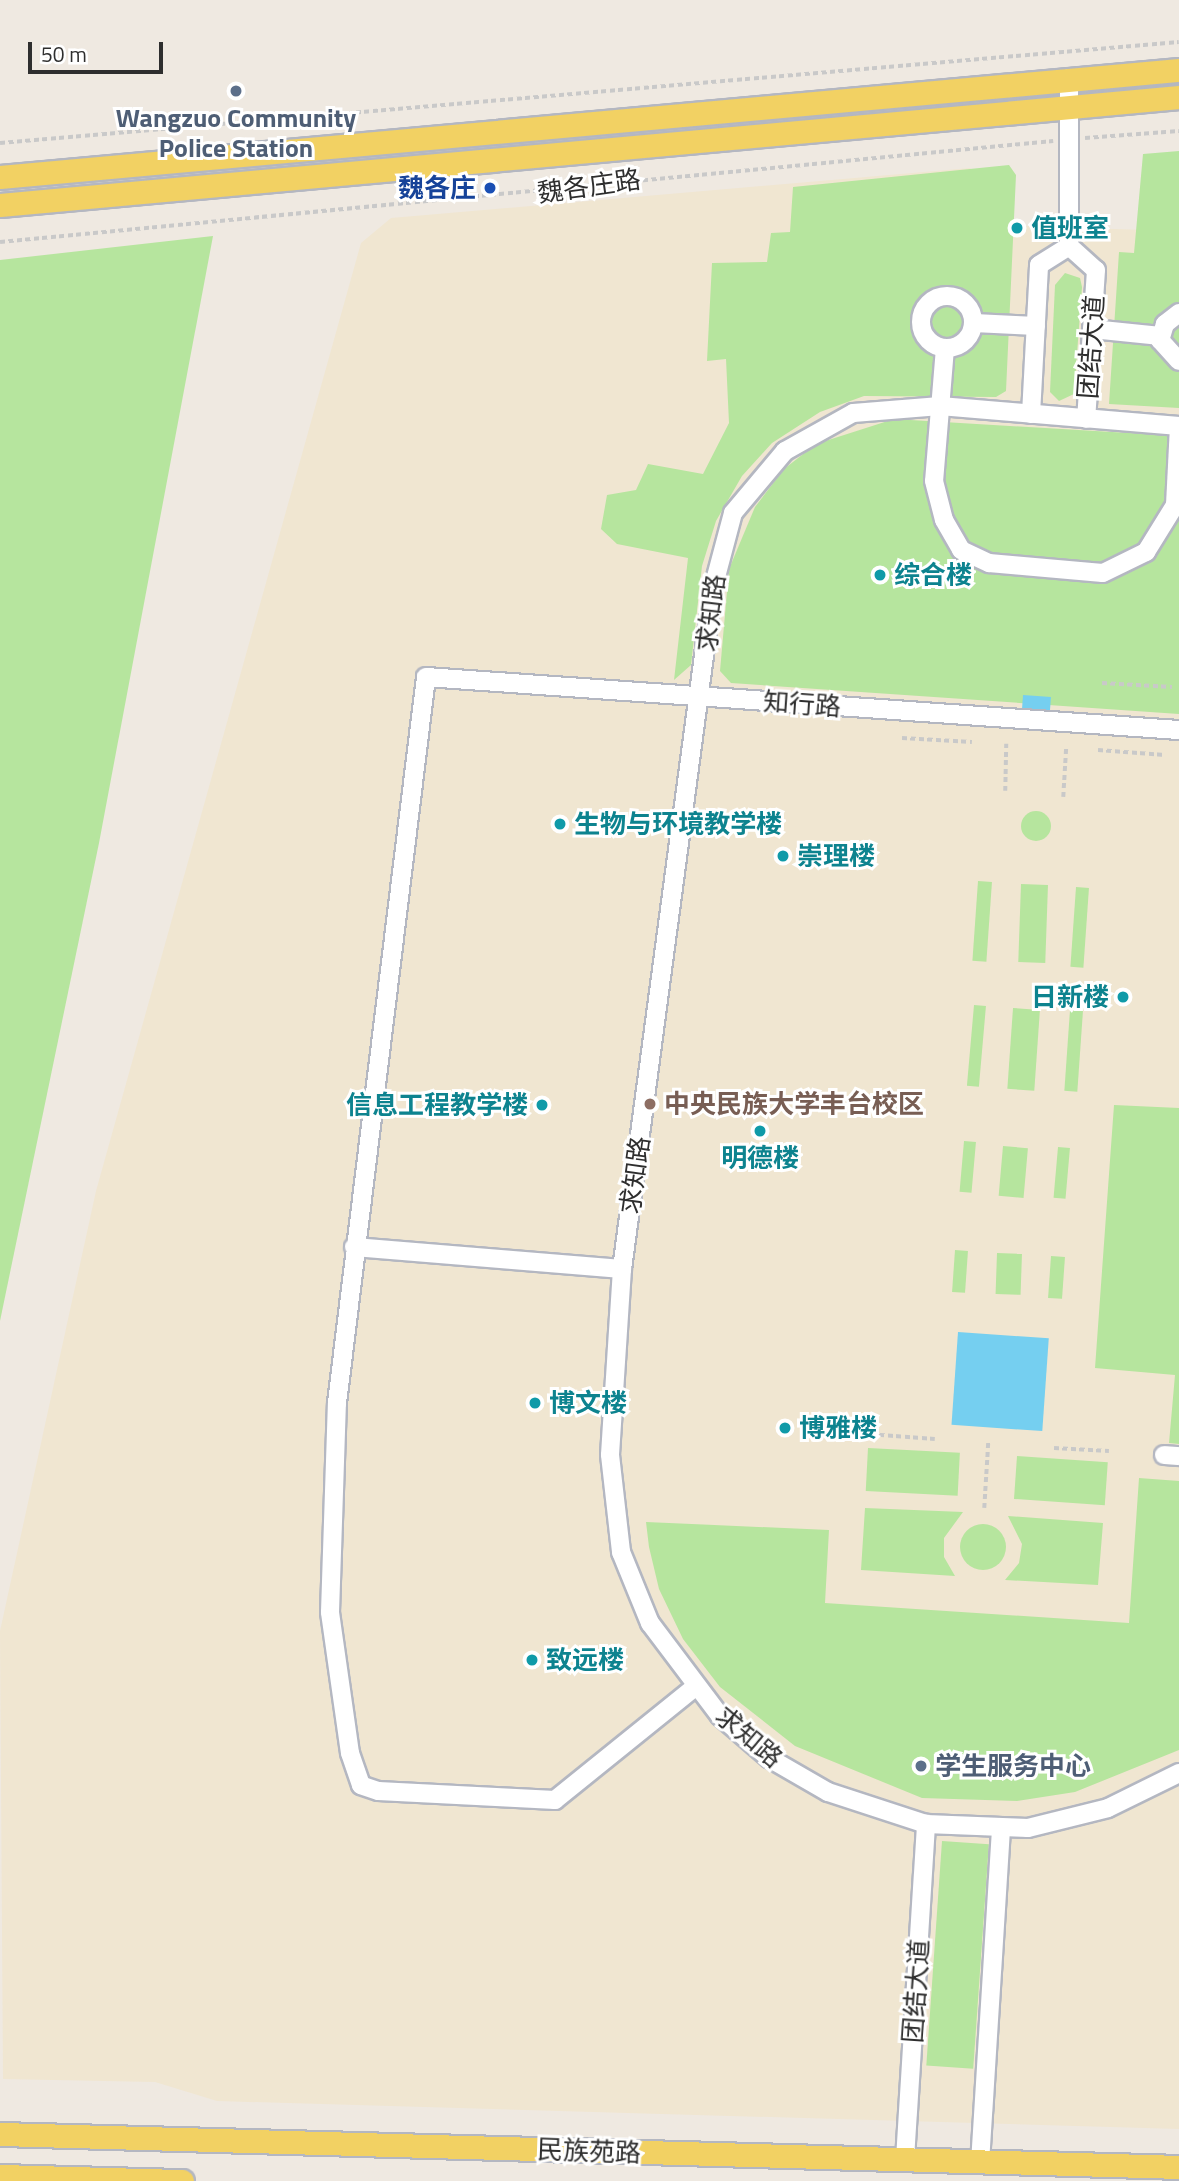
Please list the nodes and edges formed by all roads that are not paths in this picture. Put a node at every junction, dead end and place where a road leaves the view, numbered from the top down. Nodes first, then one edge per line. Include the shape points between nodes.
1 (1179, 70) edge
2 (1069, 78) junction
3 (1179, 97) edge
4 (1071, 106) junction
5 (0, 177) edge
6 (0, 205) edge
7 (1069, 246) junction
8 (1179, 313) edge
9 (974, 324) junction
10 (1036, 326) junction
11 (1092, 329) junction
12 (1161, 336) junction
13 (945, 348) junction
14 (1179, 361) edge
15 (940, 406) junction
16 (1031, 414) junction
17 (1086, 419) junction
18 (1179, 426) edge
19 (703, 697) junction
20 (1179, 730) edge
21 (354, 1247) junction
22 (622, 1269) junction
23 (695, 1687) junction
24 (1179, 1773) edge
25 (926, 1824) junction
26 (1001, 1829) junction
27 (0, 2134) edge
28 (905, 2159) junction
29 (980, 2163) junction
30 (1179, 2167) edge
31 (0, 2176) edge
32 (182, 2181) edge

1 - 2 main road
2 - 4 street
2 - 5 main road
3 - 4 main road, 魏各庄路
4 - 6 main road, 魏各庄路
4 - 7 street
7 - 10 street via 1040,265
7 - 11 street, 团结大道 via 1096,270
8 - 12 street
9 - 10 street
9 - 13 street via 961,344
9 - 13 street via 970,307 956,297 931,301 921,316 923,333
10 - 16 street
11 - 12 street
11 - 17 street, 团结大道
12 - 14 street via 1167,355
13 - 15 street
15 - 16 street, 求知路
15 - 18 street via 934,481 944,520 961,550 1017,568 1103,573 1146,552 1175,505
15 - 19 street, 求知路 via 898,406 831,422 785,451 755,481 720,547
16 - 17 street, 求知路
17 - 18 street, 求知路
19 - 20 street, 知行路
19 - 21 street, 知行路 via 426,677
19 - 22 street, 求知路
21 - 22 street
21 - 23 street via 337,1402 330,1612 340,1705 361,1785 555,1800
22 - 23 street, 求知路 via 611,1504 636,1599
23 - 25 street, 求知路 via 769,1758 828,1792
24 - 26 street, 求知路 via 1108,1808 1061,1822
25 - 26 street, 求知路
25 - 28 street, 团结大道
26 - 29 street
27 - 28 main road, 民族苑路
28 - 29 main road, 民族苑路
29 - 30 main road, 民族苑路
31 - 32 main road

